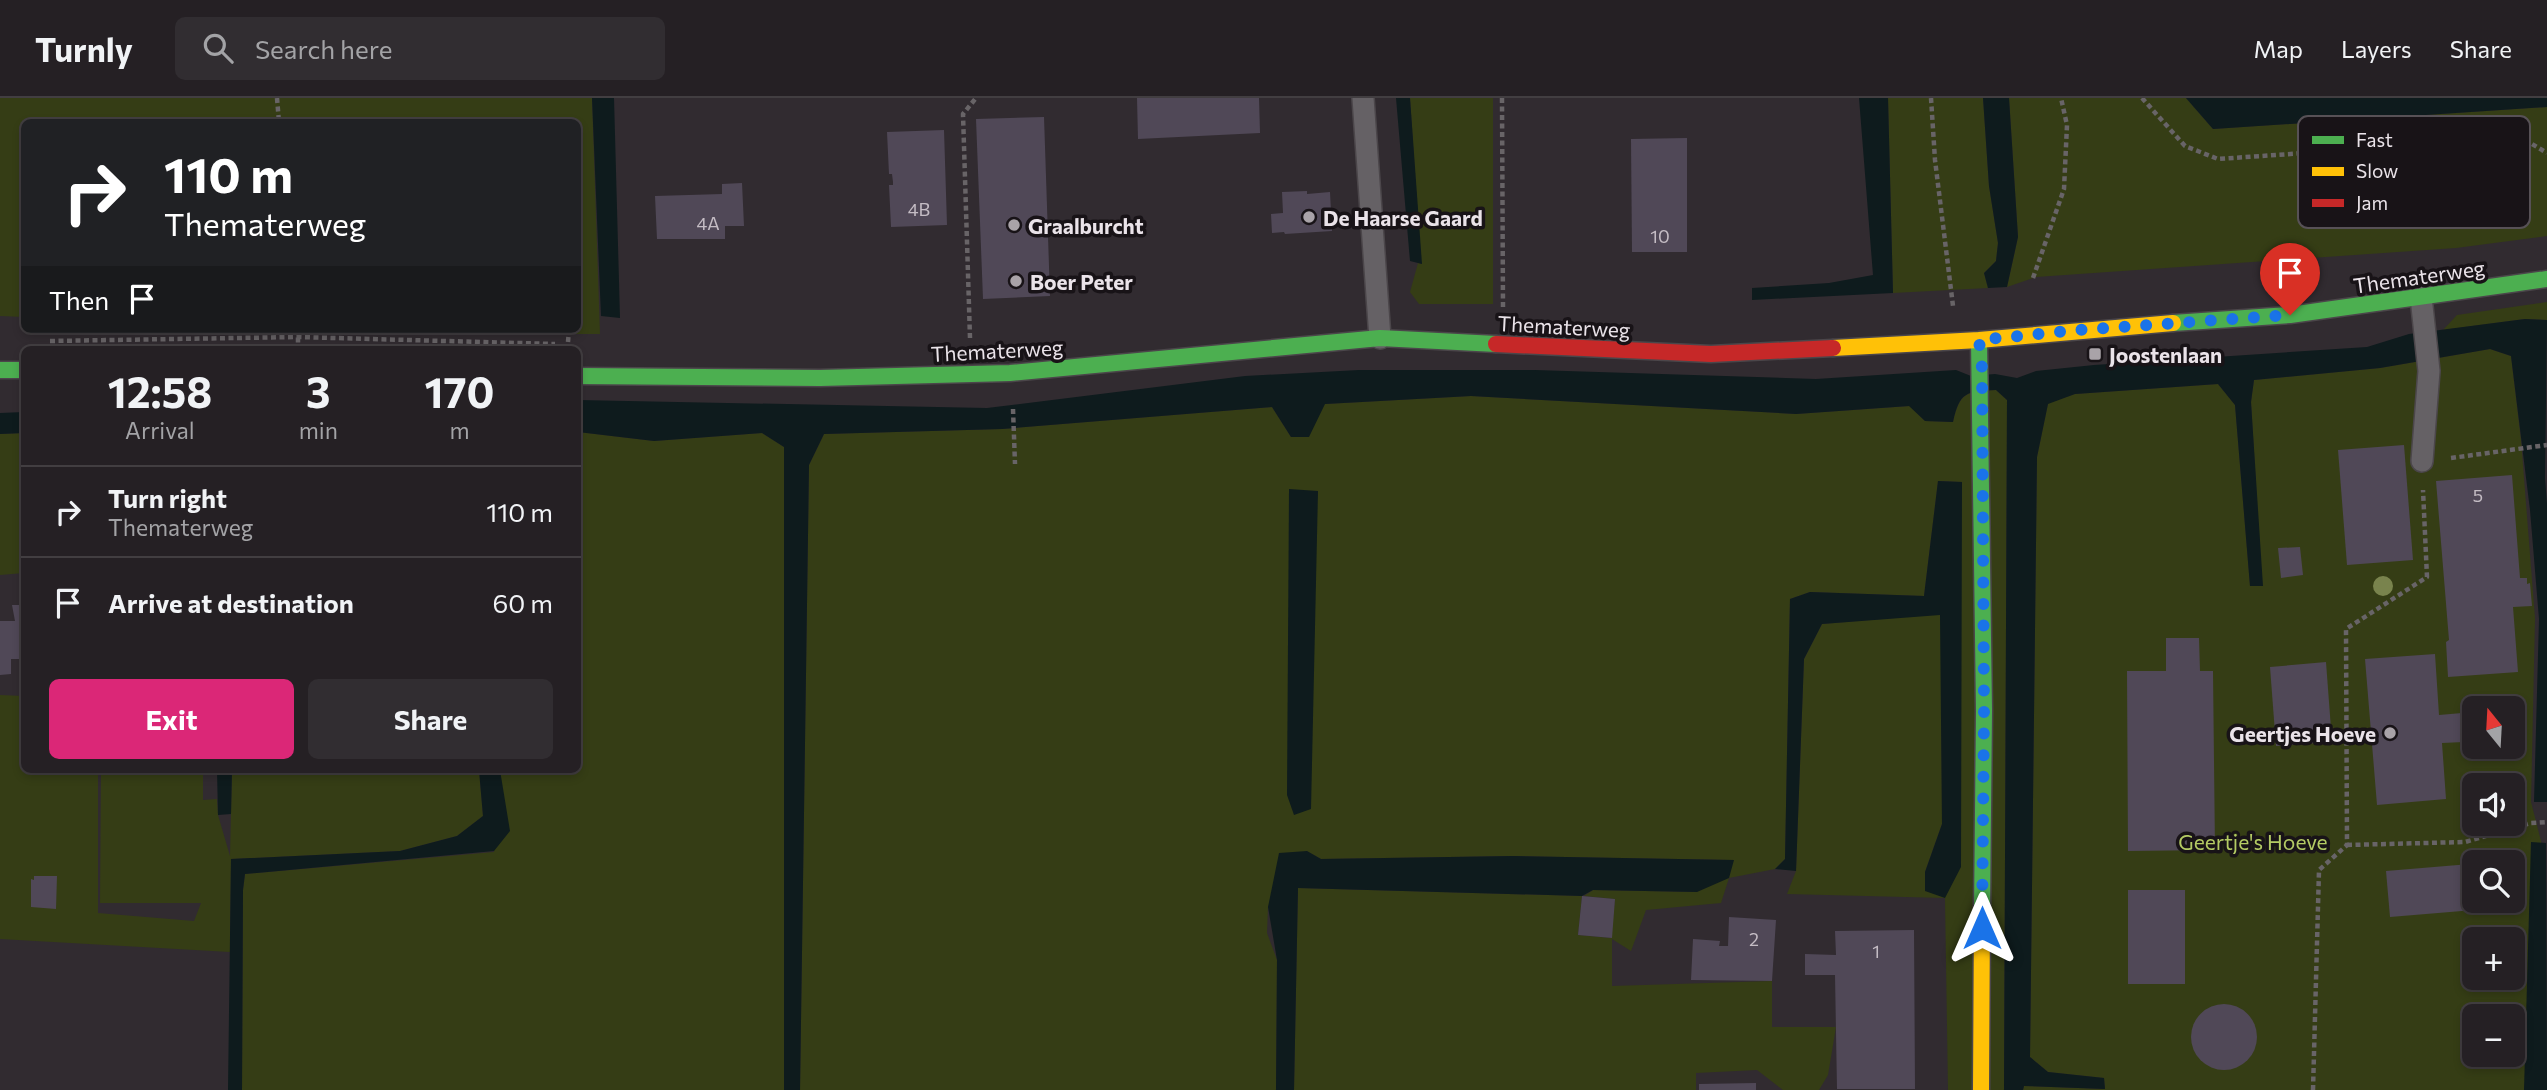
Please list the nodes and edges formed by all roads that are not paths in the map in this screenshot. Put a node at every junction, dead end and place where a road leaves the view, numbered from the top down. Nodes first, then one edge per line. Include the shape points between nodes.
1 (1363, 98) edge
2 (2547, 279) edge
3 (2421, 297) junction
4 (1380, 338) junction
5 (1979, 340) junction
6 (0, 370) edge
7 (21, 370) edge
8 (581, 376) edge
9 (2422, 461) road end
10 (1981, 1090) edge

1 - 4 lane
2 - 3 street, Thematerweg
3 - 5 street, Thematerweg via 2290,315
3 - 9 lane via 2429,371
4 - 5 street, Thematerweg via 1711,354
4 - 8 street, Thematerweg via 1010,373 820,378
5 - 10 street via 1984,711
6 - 7 street

